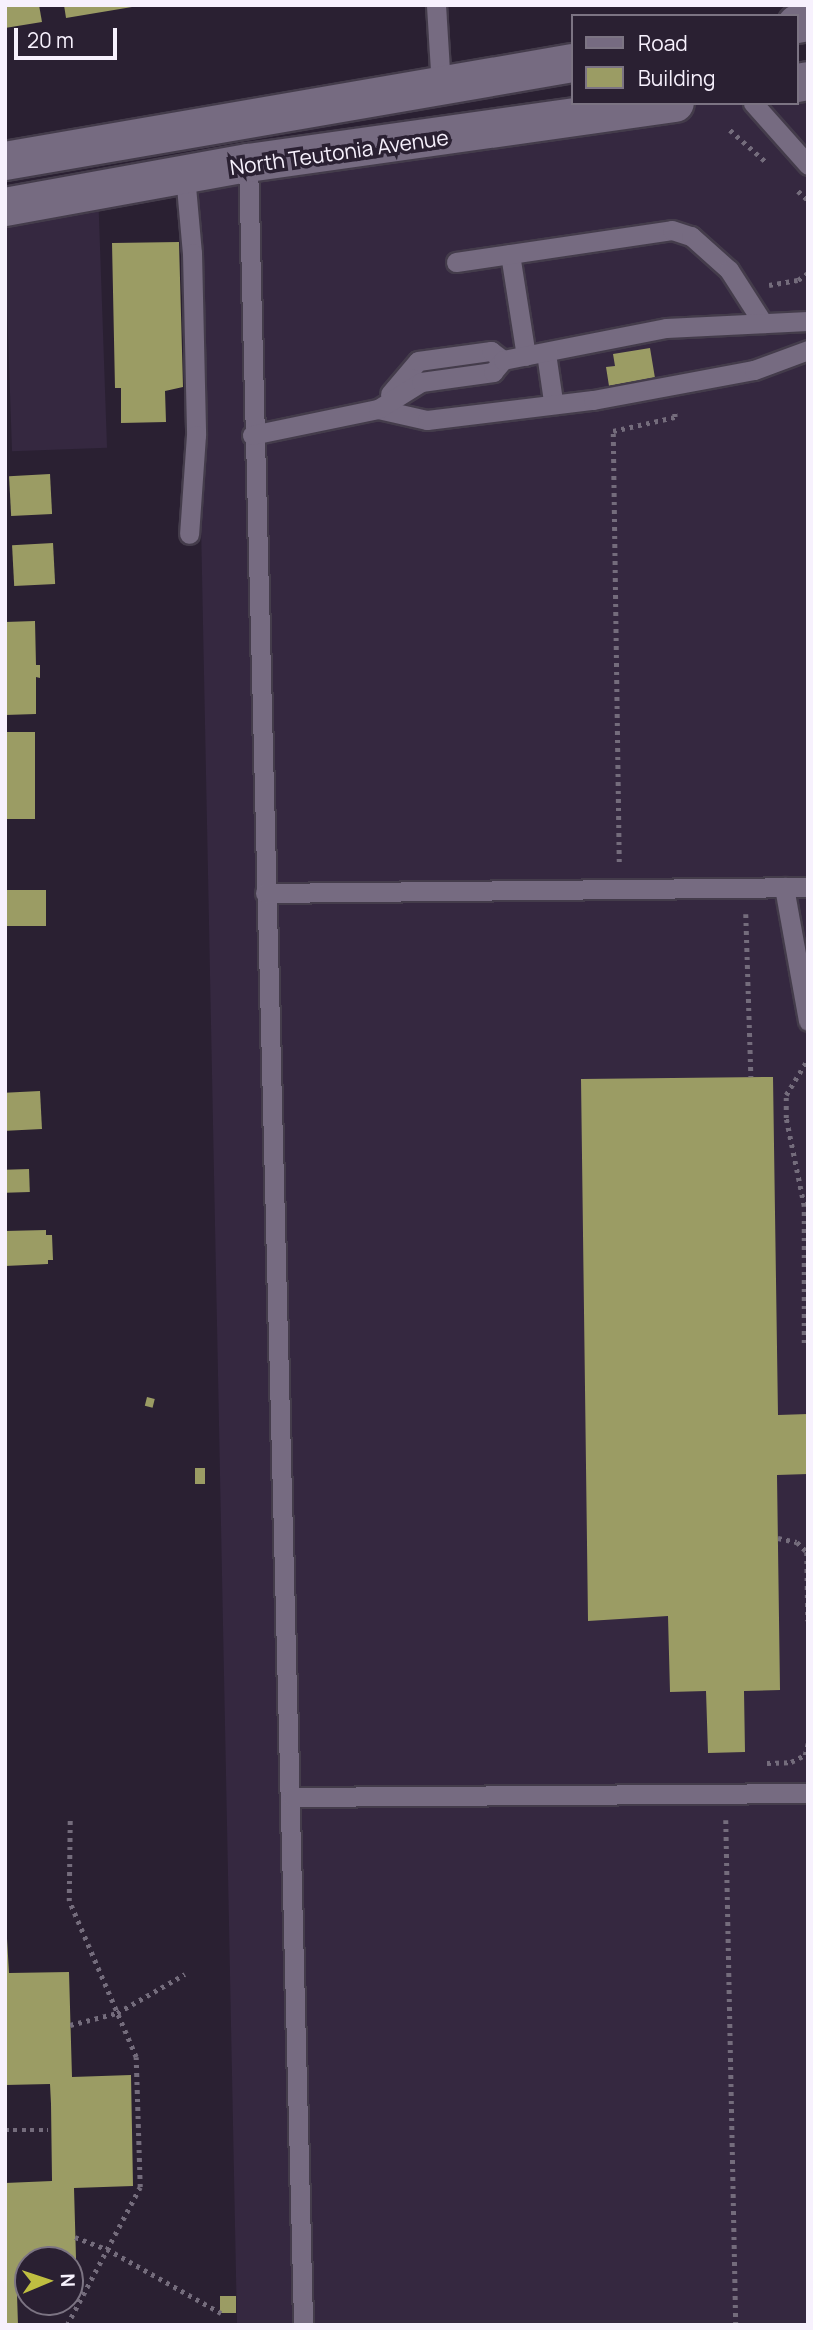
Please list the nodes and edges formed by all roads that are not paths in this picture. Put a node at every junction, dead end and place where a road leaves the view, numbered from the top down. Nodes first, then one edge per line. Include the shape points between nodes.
1 (436, 5) edge
2 (572, 63) edge
3 (441, 86) junction
4 (660, 105) edge
5 (756, 105) edge
6 (5, 161) edge
7 (248, 163) junction
8 (808, 165) edge
9 (185, 175) junction
10 (5, 206) edge
11 (510, 254) junction
12 (456, 262) dead end
13 (808, 321) edge
14 (763, 323) junction
15 (808, 350) edge
16 (536, 355) junction
17 (553, 401) junction
18 (378, 409) junction
19 (252, 435) junction
20 (188, 534) dead end
21 (784, 887) junction
22 (808, 887) edge
23 (265, 893) junction
24 (808, 1021) edge
25 (808, 1793) edge
26 (292, 1797) junction
27 (303, 2325) edge

1 - 3 lane
2 - 3 main road, North Teutonia Avenue
3 - 6 main road, North Teutonia Avenue
4 - 7 main road, North Teutonia Avenue
5 - 8 lane
7 - 9 main road, North Teutonia Avenue
7 - 19 lane
9 - 10 main road, North Teutonia Avenue
9 - 20 lane via 192,253 196,435
11 - 12 lane
11 - 14 lane via 672,229 691,236 729,270
11 - 16 lane
13 - 14 lane
14 - 16 lane via 666,328
15 - 17 lane via 754,370 593,400
16 - 17 lane
16 - 18 lane via 503,360 493,372 421,382
17 - 18 lane via 427,420
18 - 19 lane
19 - 23 lane
21 - 22 lane
21 - 23 lane
21 - 24 lane
23 - 26 lane
25 - 26 lane
26 - 27 lane

